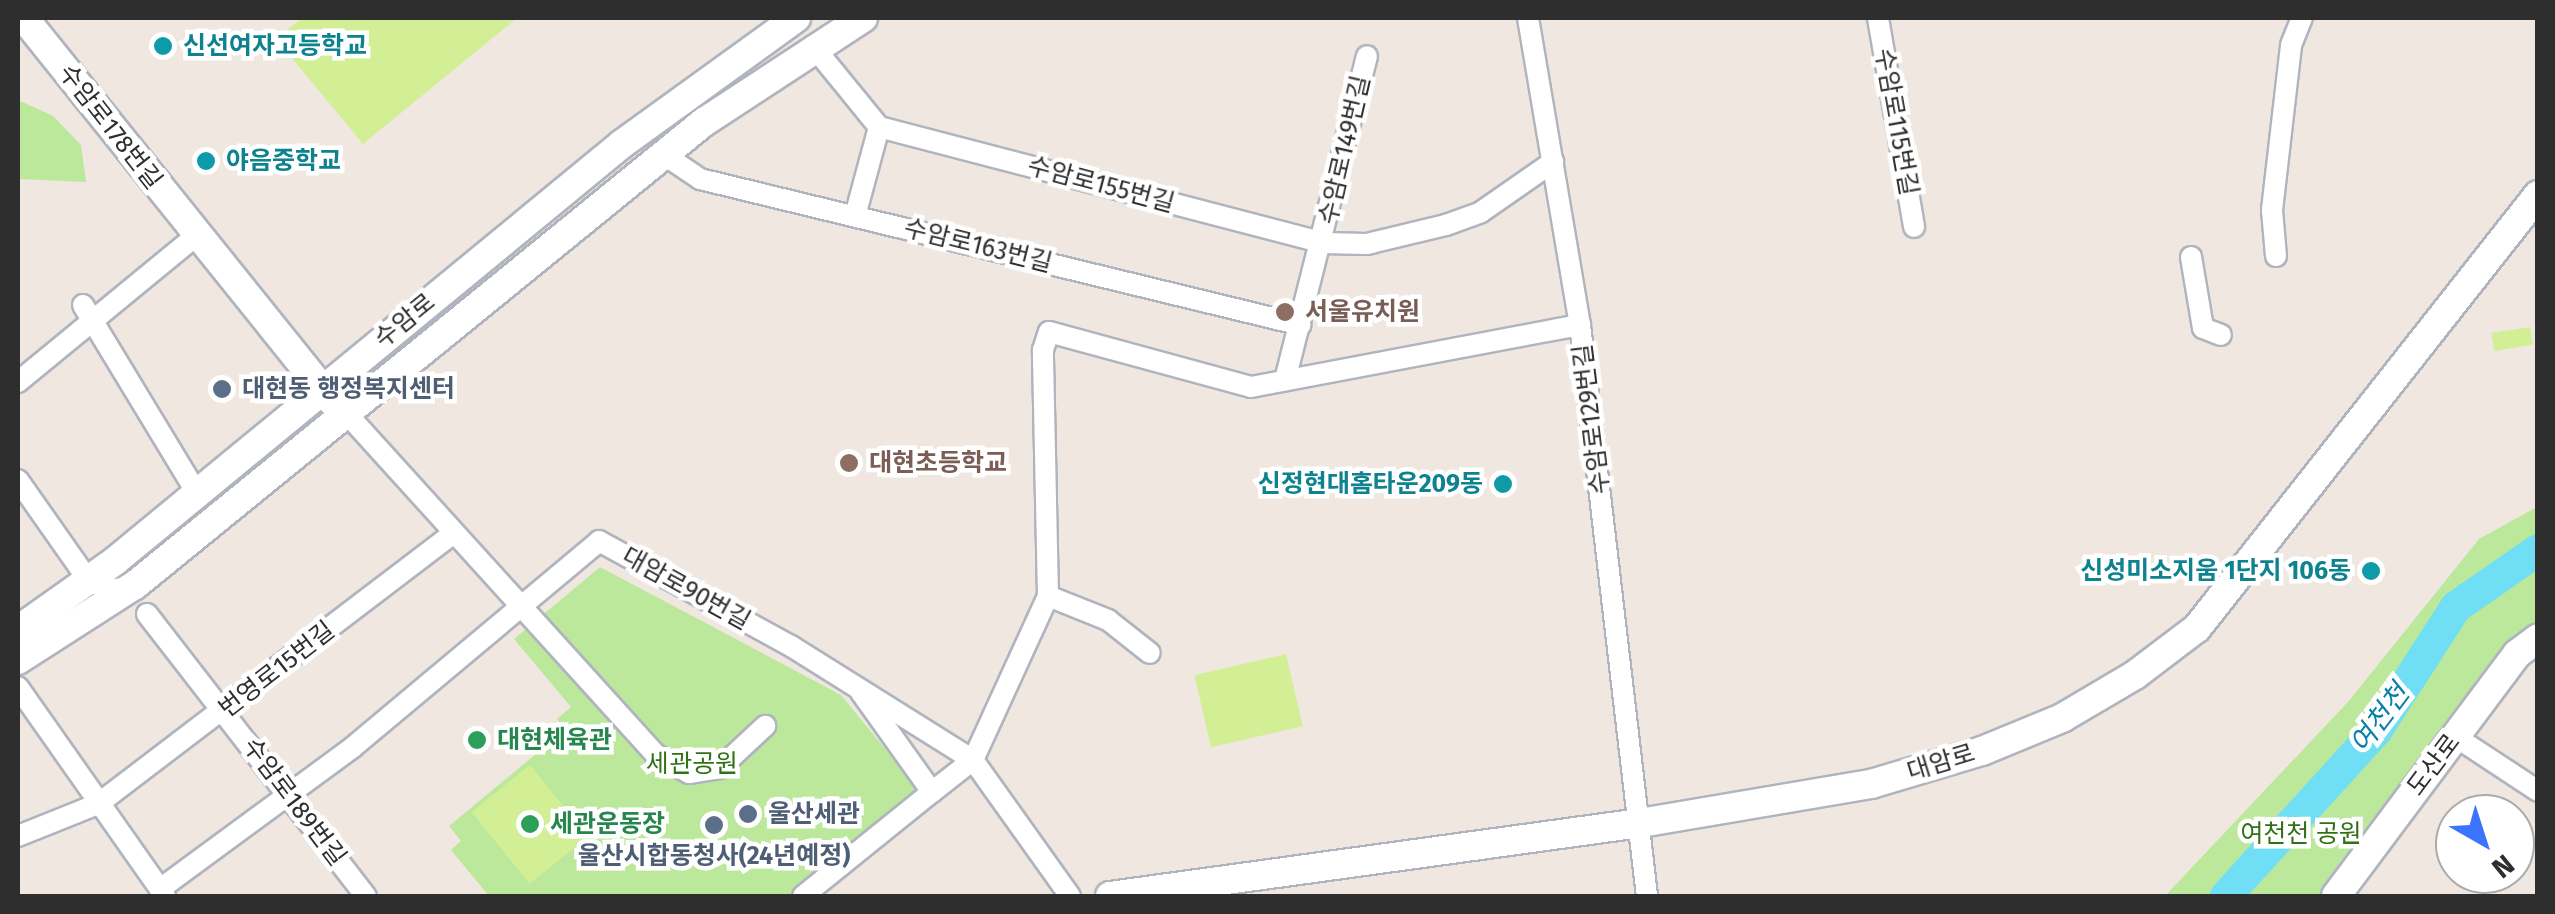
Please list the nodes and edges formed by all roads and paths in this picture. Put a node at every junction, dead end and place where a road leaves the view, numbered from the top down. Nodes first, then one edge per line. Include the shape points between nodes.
1 (24, 18) edge
2 (796, 18) edge
3 (1528, 18) edge
4 (1878, 18) edge
5 (2302, 18) edge
6 (855, 19) edge
7 (813, 46) junction
8 (1367, 56) dead end
9 (878, 127) junction
10 (663, 154) junction
11 (1553, 162) junction
12 (2538, 195) edge
13 (855, 216) junction
14 (1914, 227) dead end
15 (196, 236) junction
16 (1323, 243) junction
17 (2276, 256) dead end
18 (2192, 257) dead end
19 (88, 313) junction
20 (1580, 324) junction
21 (1301, 325) junction
22 (2220, 335) dead end
23 (1285, 380) junction
24 (18, 382) edge
25 (321, 390) junction
26 (346, 412) junction
27 (18, 480) edge
28 (197, 492) junction
29 (453, 534) junction
30 (89, 581) junction
31 (135, 585) junction
32 (1048, 596) junction
33 (521, 608) junction
34 (147, 614) dead end
35 (18, 630) edge
36 (2538, 638) edge
37 (1150, 653) dead end
38 (18, 660) edge
39 (18, 687) edge
40 (860, 690) junction
41 (224, 712) junction
42 (766, 726) dead end
43 (2456, 737) junction
44 (972, 760) junction
45 (2538, 791) edge
46 (932, 792) junction
47 (288, 795) junction
48 (98, 804) junction
49 (1640, 823) junction
50 (18, 836) edge
51 (162, 893) edge
52 (366, 896) edge
53 (803, 896) edge
54 (1070, 896) edge
55 (1110, 896) edge
56 (1647, 896) edge
57 (2336, 896) edge

1 - 15 main road, 수암로178번길
2 - 25 main road, 수암로 via 622,144
3 - 11 street, 수암로129번길
4 - 14 street, 수암로115번길
5 - 17 street via 2291,45 2272,210
6 - 7 main road, 수암로
7 - 9 street
7 - 10 main road, 수암로
8 - 16 street, 수암로149번길
9 - 13 street
9 - 16 street, 수암로155번길
10 - 13 street, 수암로163번길 via 700,178
10 - 26 main road, 수암로
11 - 16 street, 수암로155번길 via 1481,212 1446,225 1367,244
11 - 20 street, 수암로129번길
12 - 49 main road, 대암로 via 2256,558 2196,628 2136,675 2062,718 1982,751 1871,784
13 - 21 street, 수암로163번길
15 - 19 street
15 - 25 main road, 수암로178번길
16 - 21 street
18 - 22 street via 2203,328
19 - 24 street
19 - 28 street
20 - 23 street
20 - 49 street, 수암로129번길
21 - 23 street
23 - 32 street via 1251,387 1049,332 1043,350
25 - 26 main road, 수암로178번길
25 - 28 main road, 수암로
26 - 29 street
26 - 31 main road, 수암로
27 - 30 street
28 - 30 main road, 수암로
29 - 33 street
29 - 41 street, 번영로15번길
30 - 31 street via 109,590
30 - 35 main road, 수암로
31 - 38 main road, 수암로
32 - 37 street via 1108,620
32 - 44 street
33 - 40 street, 대암로90번길 via 599,541
33 - 42 street via 610,712 655,754 689,772 720,768
33 - 47 street, 대암로90번길
34 - 41 street, 수암로189번길
36 - 43 main road, 도산로 via 2518,654
39 - 48 street
40 - 44 street, 대암로90번길
40 - 46 street
41 - 47 street, 수암로189번길
41 - 48 street, 번영로15번길
43 - 45 street
43 - 57 main road, 도산로
44 - 46 street
44 - 54 street, 대암로90번길
46 - 53 street
47 - 51 street, 대암로90번길
47 - 52 street, 수암로189번길
48 - 50 street, 번영로15번길
48 - 51 street
49 - 55 main road, 대암로
49 - 56 street, 수암로129번길

